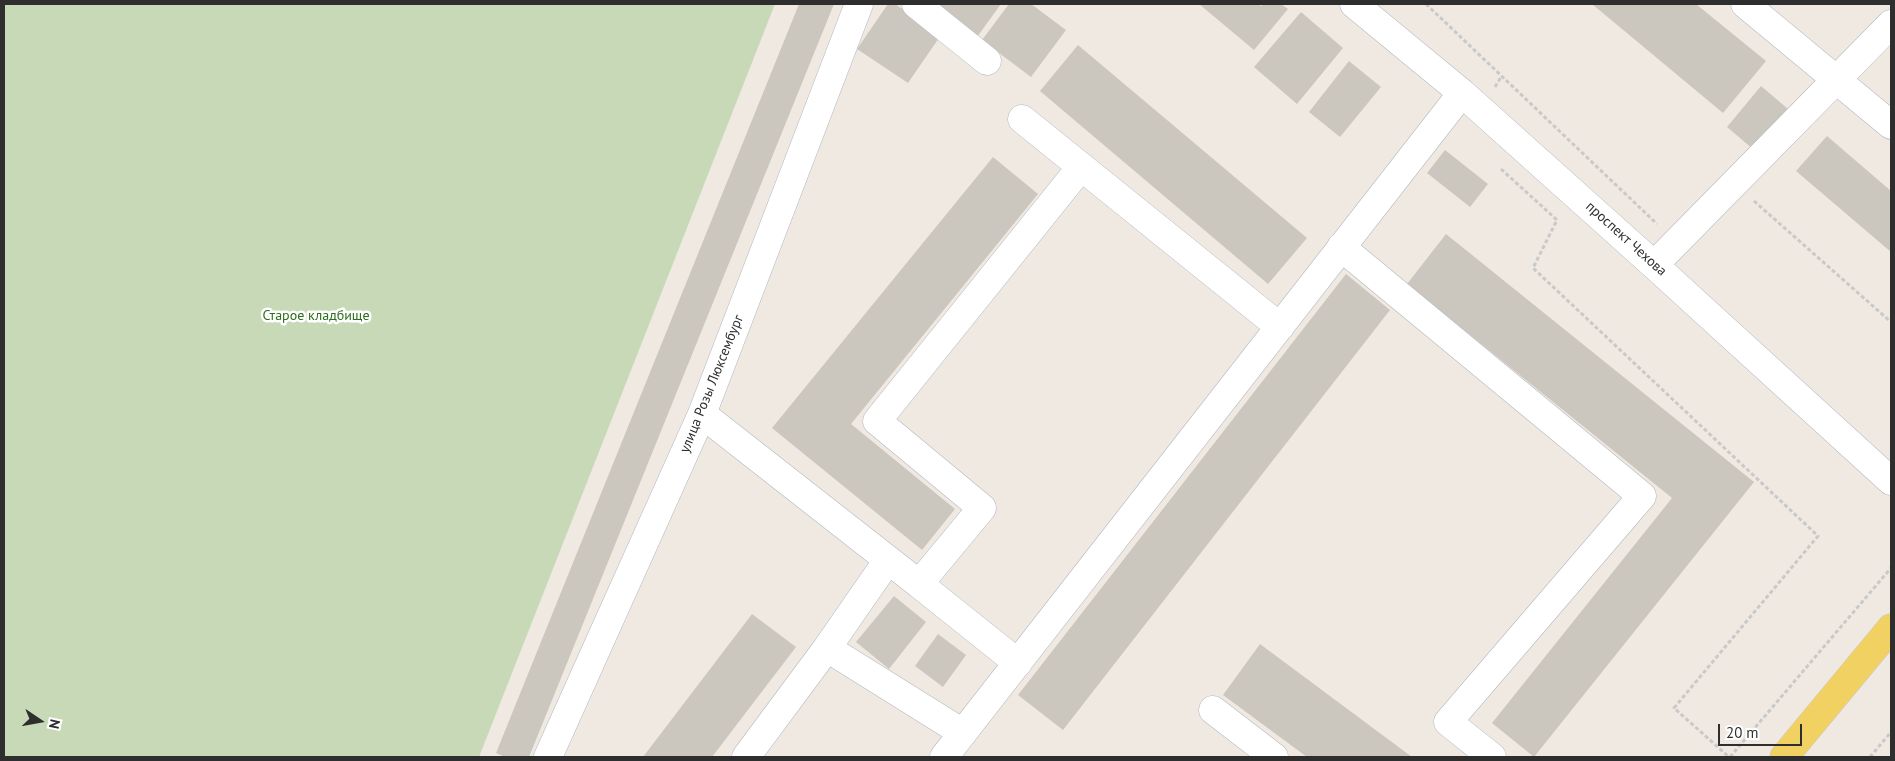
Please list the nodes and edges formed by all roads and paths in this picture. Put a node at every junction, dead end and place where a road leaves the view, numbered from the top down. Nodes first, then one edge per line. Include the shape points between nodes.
1 (859, 4) edge
2 (916, 4) edge
3 (1354, 4) edge
4 (1426, 4) edge
5 (1745, 4) edge
6 (1891, 24) edge
7 (986, 61) dead end
8 (1501, 77) junction
9 (1837, 80) junction
10 (1471, 101) junction
11 (1022, 119) dead end
12 (1891, 125) edge
13 (1081, 167) junction
14 (1499, 167) dead end
15 (1752, 199) dead end
16 (1677, 242) junction
17 (1341, 247) junction
18 (1654, 265) junction
19 (1891, 322) edge
20 (1280, 327) junction
21 (702, 414) junction
22 (1891, 481) edge
23 (888, 560) junction
24 (1891, 568) edge
25 (920, 584) junction
26 (1891, 628) edge
27 (827, 648) junction
28 (1018, 663) junction
29 (1213, 710) dead end
30 (1891, 732) edge
31 (963, 733) junction
32 (548, 757) edge
33 (746, 757) edge
34 (944, 757) edge
35 (1274, 757) edge
36 (1492, 757) edge
37 (1730, 757) edge
38 (1784, 757) edge
39 (1870, 757) edge

1 - 21 street, улица Розы Люксембург
2 - 7 street
3 - 10 street, проспект Чехова
4 - 8 path
5 - 9 street
6 - 9 street
8 - 10 path
8 - 16 path
9 - 12 street
9 - 16 street
10 - 17 street
10 - 18 street, проспект Чехова
11 - 13 street
13 - 20 street
13 - 25 street via 877,421 982,508
14 - 37 path via 1556,220 1533,268 1818,536 1674,708
15 - 19 path
16 - 18 street
17 - 20 street
17 - 36 street via 1642,496 1448,722
18 - 22 street, проспект Чехова
20 - 28 street
21 - 23 street
21 - 32 street, улица Розы Люксембург
23 - 25 street
23 - 27 street
24 - 37 path
25 - 28 street
26 - 38 main road
27 - 31 street
27 - 33 street
28 - 31 street
29 - 35 street
30 - 39 path
31 - 34 street

